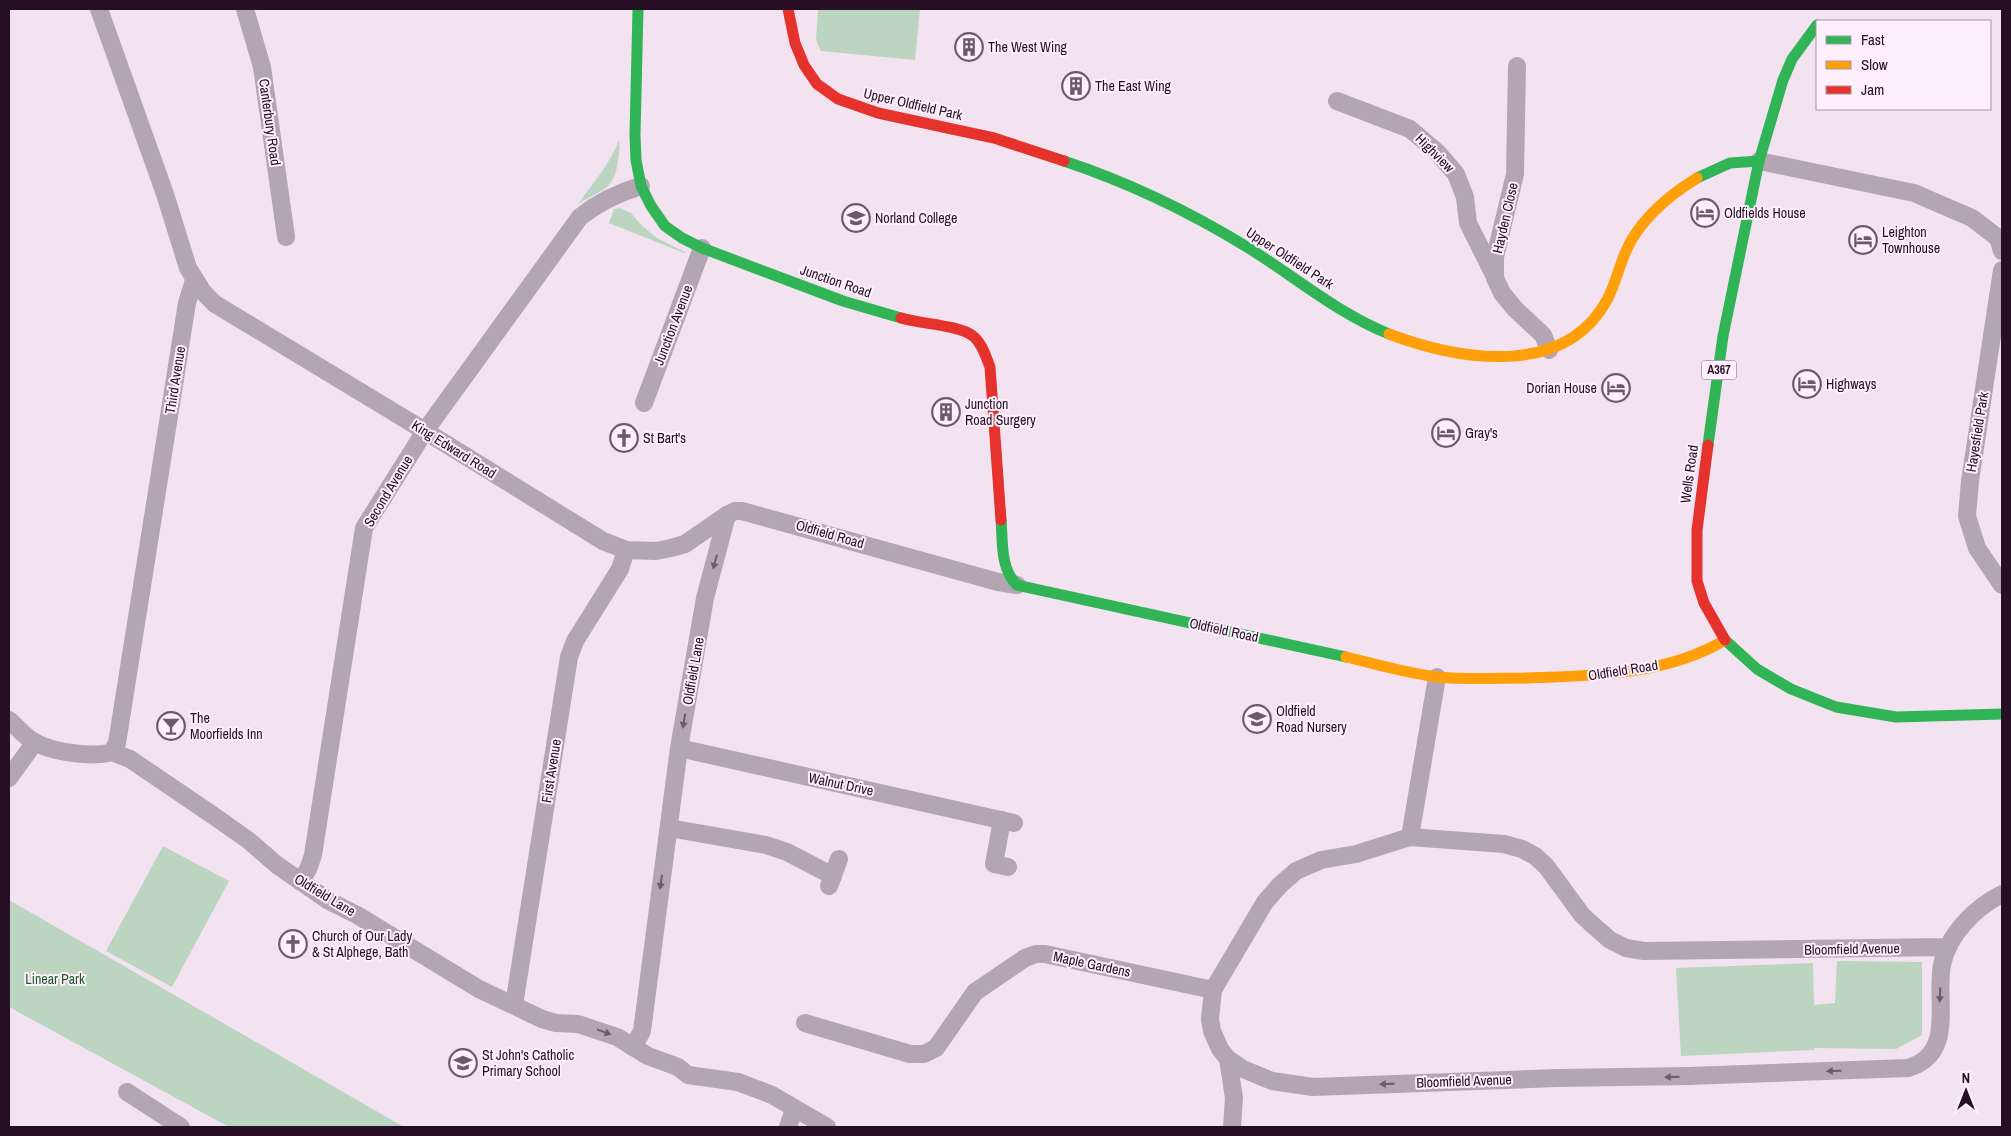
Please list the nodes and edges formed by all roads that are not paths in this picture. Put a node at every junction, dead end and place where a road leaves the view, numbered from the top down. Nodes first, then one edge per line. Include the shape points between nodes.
1 (99, 9) edge
2 (245, 9) edge
3 (638, 9) edge
4 (788, 9) edge
5 (1816, 26) edge
6 (1518, 65) dead end
7 (1337, 100) dead end
8 (1759, 161) junction
9 (641, 186) junction
10 (286, 237) dead end
11 (702, 248) junction
12 (2002, 251) edge
13 (2002, 270) edge
14 (1496, 278) junction
15 (194, 280) junction
16 (1549, 350) junction
17 (644, 403) dead end
18 (425, 431) junction
19 (727, 515) junction
20 (626, 550) junction
21 (1017, 585) junction
22 (2002, 585) edge
23 (1725, 640) junction
24 (1438, 677) junction
25 (2002, 714) edge
26 (9, 720) edge
27 (35, 742) junction
28 (679, 748) junction
29 (107, 754) junction
30 (9, 778) edge
31 (669, 828) junction
32 (1410, 837) junction
33 (1008, 867) dead end
34 (834, 874) dead end
35 (301, 882) junction
36 (2002, 894) edge
37 (1947, 947) junction
38 (1213, 990) junction
39 (514, 1005) junction
40 (805, 1023) dead end
41 (633, 1047) junction
42 (1228, 1059) junction
43 (127, 1092) dead end
44 (794, 1110) junction
45 (181, 1127) edge
46 (788, 1127) edge
47 (827, 1127) edge
48 (1232, 1127) edge

1 - 15 street
2 - 10 street, Canterbury Road via 262,67
3 - 9 main road, Junction Road via 636,160
4 - 16 main road, Upper Oldfield Park via 790,27 808,73 824,91 842,101 1001,140 1096,173 1232,238 1364,323 1398,337 1447,352 1490,357
5 - 8 main road, Wells Road / A367 via 1792,59 1783,80
6 - 14 street, Hayden Close via 1515,174 1495,257
7 - 14 street, Highview via 1410,129 1437,152 1456,174 1465,197 1468,223
8 - 12 street via 1914,193 1972,218 1998,238
8 - 16 main road, Upper Oldfield Park via 1729,164 1695,179 1665,202 1637,231 1600,312 1579,333
8 - 23 main road, Wells Road / A367 via 1723,336 1697,530 1697,581 1704,603
9 - 11 main road, Junction Road via 665,226
9 - 18 street, Second Avenue via 604,200 580,217
11 - 17 street, Junction Avenue
11 - 21 main road, Junction Road via 843,301 973,336 982,346 990,367 1005,568
13 - 22 street, Hayesfield Park via 1967,516 1977,548
14 - 16 street, Hayden Close via 1502,293 1515,309 1543,335
15 - 18 street, King Edward Road via 215,304
15 - 29 street, Third Avenue via 187,303 117,743
18 - 20 street, King Edward Road via 603,541
18 - 35 street, Second Avenue via 364,528 313,855
19 - 20 street, King Edward Road via 685,544 656,551
19 - 21 street, Oldfield Road via 734,511 754,513
19 -> 28 street, Oldfield Lane via 705,598
20 - 39 street, First Avenue via 620,570 575,640 569,657
21 - 24 main road, Oldfield Road
23 - 24 main road, Oldfield Road via 1705,652 1650,667 1589,676
23 - 25 main road, Wells Road / A367 via 1757,669 1791,689 1836,707 1896,717
24 - 32 street
26 - 27 street
27 - 29 street, Oldfield Lane via 59,750
27 - 30 street
28 - 31 street, Oldfield Lane
28 - 33 street, Walnut Drive via 1008,821 994,864
29 - 35 street, Oldfield Lane via 130,759 248,840
31 - 34 street via 766,845
31 -> 41 street, Oldfield Lane via 642,1031
32 - 37 street, Bloomfield Avenue via 1504,844 1522,850 1546,866 1582,915 1602,934 1626,948 1644,951
32 - 38 street, Bloomfield Avenue via 1356,854 1321,860 1296,871 1265,902
35 - 39 street, Oldfield Lane via 472,985
36 - 37 street, Bloomfield Avenue via 1988,901 1961,926
37 -> 42 street, Bloomfield Avenue via 1942,965 1936,1047 1921,1064 1908,1068 1313,1087 1272,1081
38 - 40 street, Maple Gardens via 1036,954 975,992 936,1048 924,1054 910,1054
38 - 42 street, Bloomfield Avenue via 1212,1031
39 -> 41 street, Oldfield Lane via 542,1019 597,1029
41 - 44 street, Oldfield Lane via 678,1067 688,1075 738,1082 772,1095
42 - 48 street via 1234,1098
43 - 45 street
44 - 46 street
44 - 47 street

